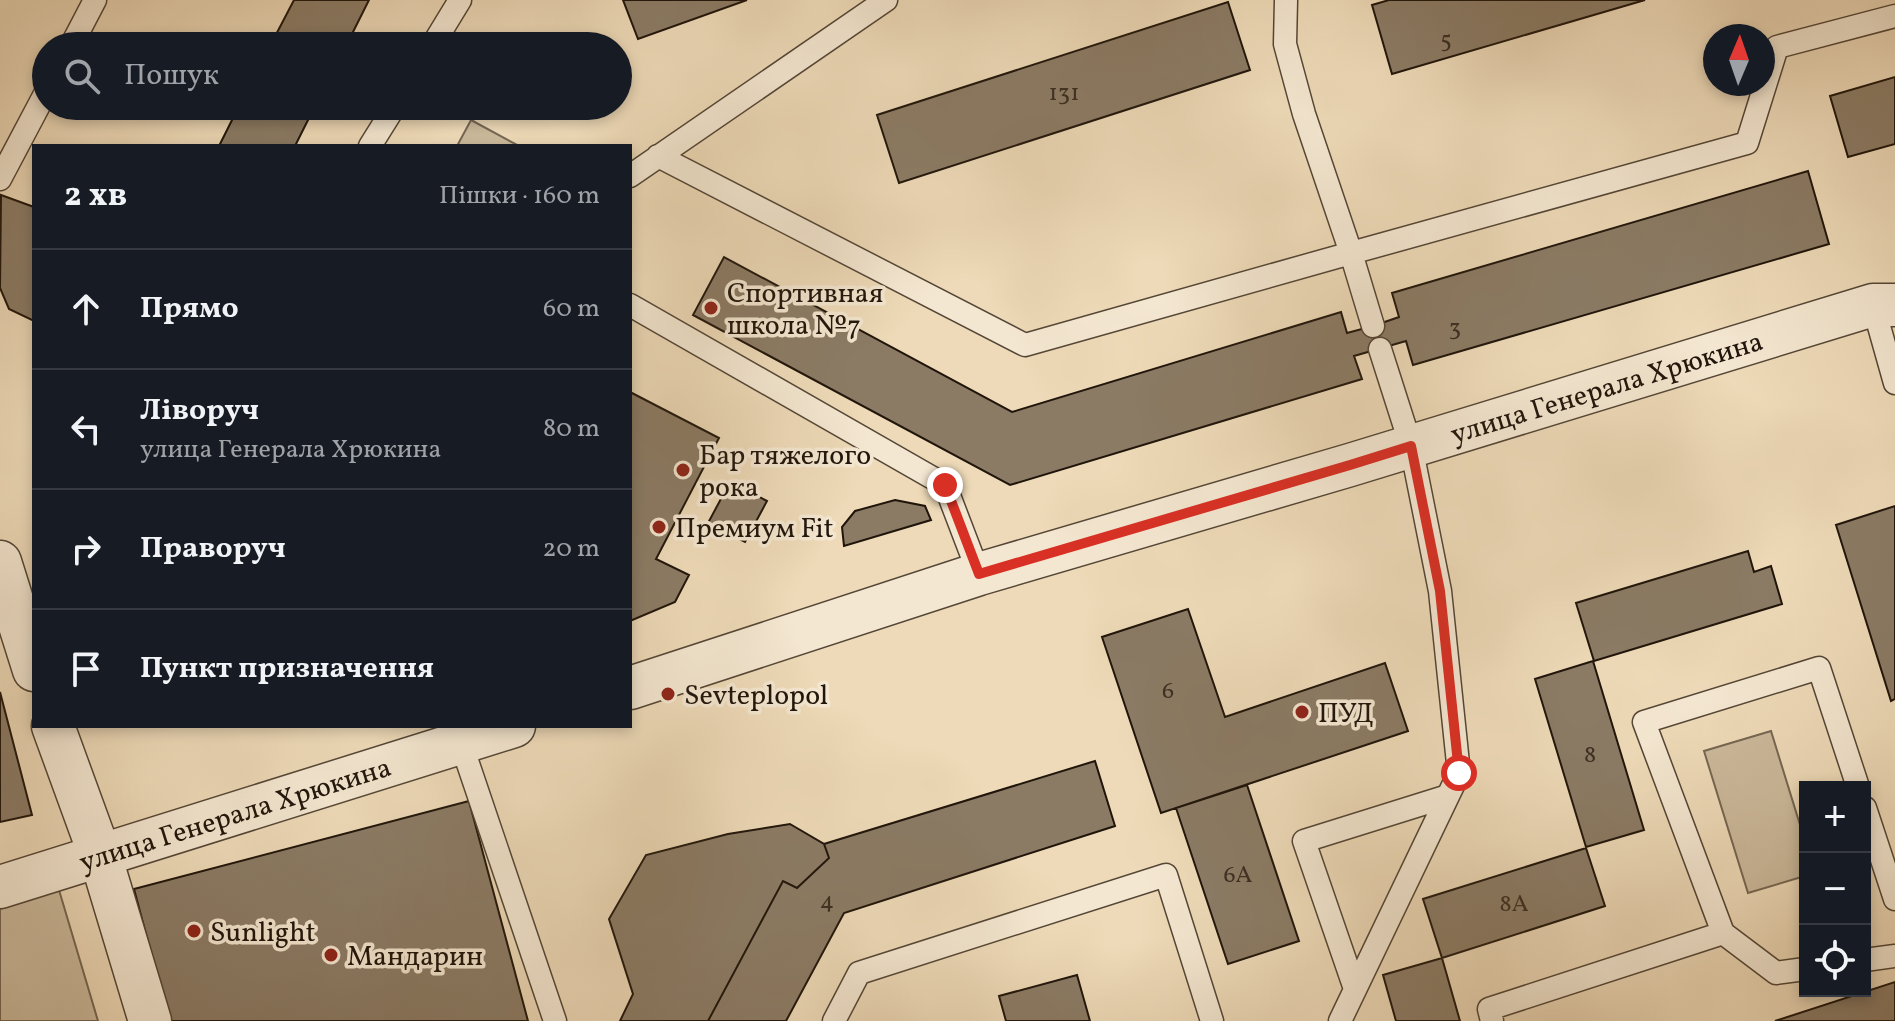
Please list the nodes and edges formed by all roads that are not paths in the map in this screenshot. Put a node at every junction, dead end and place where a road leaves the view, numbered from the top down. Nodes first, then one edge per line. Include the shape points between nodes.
1 (95, 0) edge
2 (460, 0) edge
3 (886, 0) edge
4 (1286, 0) edge
5 (1895, 16) edge
6 (78, 32) edge
7 (441, 32) edge
8 (32, 118) edge
9 (386, 120) edge
10 (371, 144) edge
11 (658, 156) junction
12 (632, 175) edge
13 (0, 179) edge
14 (1351, 253) junction
15 (1884, 305) edge
16 (632, 306) edge
17 (1373, 326) dead end
18 (1380, 349) dead end
19 (1895, 383) edge
20 (1411, 446) junction
21 (0, 562) edge
22 (979, 574) junction
23 (32, 664) edge
24 (632, 687) edge
25 (54, 728) edge
26 (508, 728) edge
27 (461, 743) junction
28 (1856, 781) edge
29 (1448, 796) junction
30 (1871, 826) edge
31 (100, 855) junction
32 (0, 887) edge
33 (1895, 899) edge
34 (1723, 933) junction
35 (1895, 956) edge
36 (1871, 959) edge
37 (1799, 970) edge
38 (1355, 989) junction
39 (150, 1021) edge
40 (555, 1021) edge
41 (834, 1021) edge
42 (1212, 1021) edge
43 (1340, 1021) edge
44 (1492, 1021) edge

1 - 6 lane
2 - 7 lane
3 - 11 lane
4 - 14 lane via 1285,44
5 - 14 lane via 1777,47 1747,143
8 - 13 lane
9 - 10 lane
11 - 12 lane
11 - 14 lane via 1025,345
14 - 17 lane
15 - 19 lane
15 - 20 street, улица Генерала Хрюкина
16 - 22 lane via 945,485
18 - 20 lane
20 - 22 street, улица Генерала Хрюкина
20 - 29 lane via 1445,637 1459,773
21 - 23 street
22 - 24 street, улица Генерала Хрюкина
25 - 31 street
26 - 27 street, улица Генерала Хрюкина
27 - 31 street, улица Генерала Хрюкина
27 - 40 lane
28 - 34 lane via 1819,668 1644,722
29 - 38 lane
29 - 38 lane via 1304,841
30 - 33 lane
31 - 32 street, улица Генерала Хрюкина
31 - 39 street
34 - 37 lane via 1776,973
34 - 44 lane via 1489,1009
35 - 36 lane
38 - 43 lane
41 - 42 lane via 859,973 1166,875

